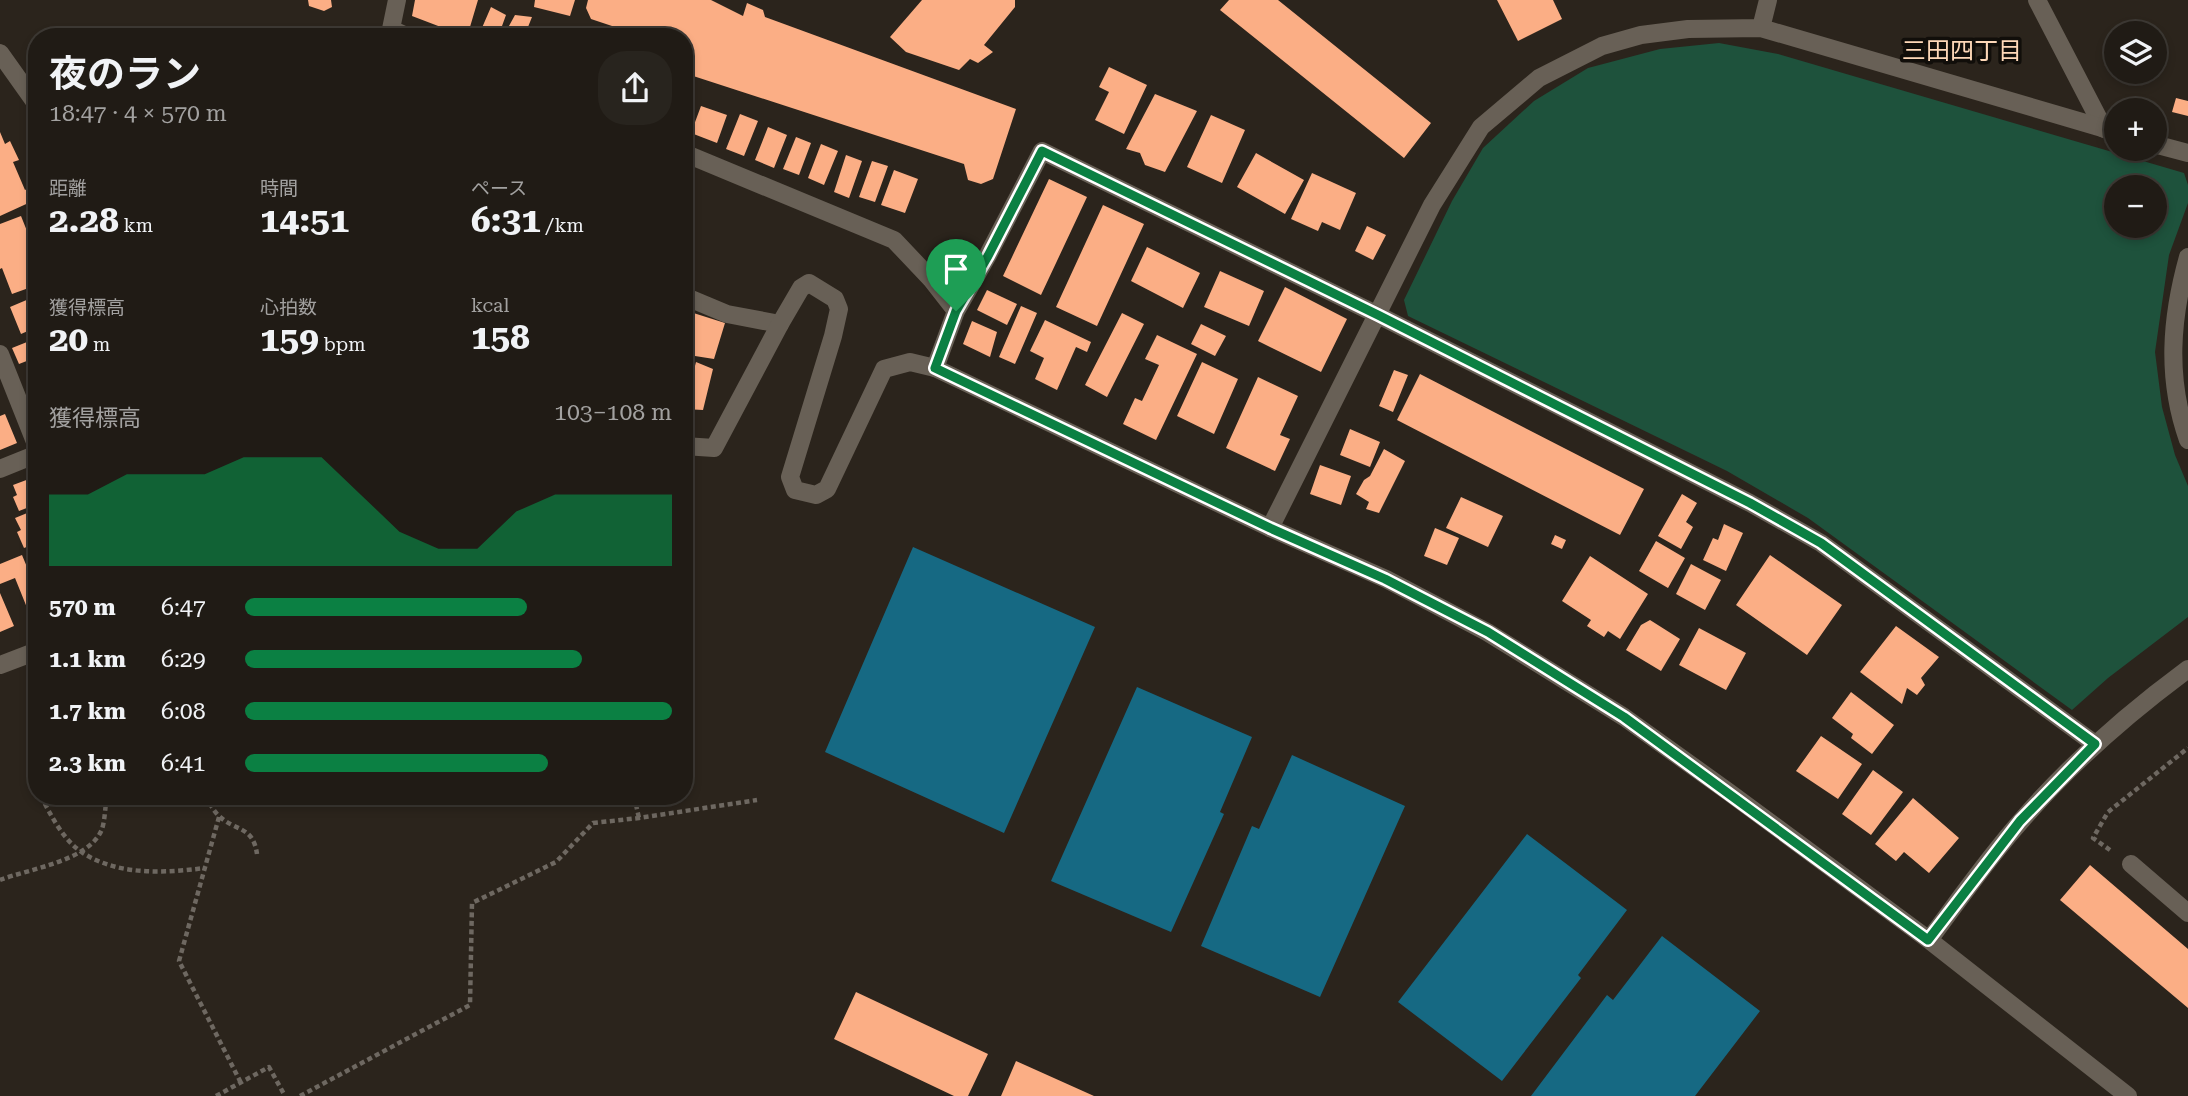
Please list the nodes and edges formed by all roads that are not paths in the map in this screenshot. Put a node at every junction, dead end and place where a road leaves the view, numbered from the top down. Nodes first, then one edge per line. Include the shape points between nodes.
1 (397, 0) edge
2 (1768, 0) edge
3 (2037, 0) edge
4 (391, 28) edge
5 (1761, 28) junction
6 (0, 53) edge
7 (28, 92) edge
8 (2104, 120) edge
9 (2104, 129) edge
10 (2167, 147) edge
11 (2188, 153) edge
12 (693, 157) edge
13 (2188, 257) edge
14 (693, 300) edge
15 (956, 311) junction
16 (1378, 315) junction
17 (780, 324) junction
18 (0, 354) edge
19 (935, 368) junction
20 (28, 424) edge
21 (2188, 440) edge
22 (693, 447) edge
23 (28, 458) edge
24 (0, 469) edge
25 (1270, 528) junction
26 (28, 654) edge
27 (0, 665) edge
28 (2188, 669) edge
29 (2095, 744) junction
30 (2131, 864) road end
31 (2188, 913) edge
32 (1928, 940) junction
33 (2128, 1096) edge

1 - 4 street
2 - 5 street
3 - 8 street
5 - 9 street
5 - 16 street via 1641,35 1602,46 1539,78 1481,127 1432,205
6 - 7 street
10 - 11 street
12 - 15 street via 894,240
13 - 21 street via 2172,339 2175,386
14 - 17 street via 727,314
15 - 16 street via 1042,151
15 - 19 street
16 - 25 street
16 - 29 street via 1821,543
17 - 19 street via 801,288 809,283 835,299 839,309 790,477 795,490 816,495 827,489 884,369 910,362
17 - 22 street via 714,448
18 - 20 street
19 - 25 street
23 - 24 street
25 - 32 street via 1397,585 1565,679 1720,786
26 - 27 street
28 - 29 street
29 - 32 street via 2020,821
30 - 31 street
32 - 33 street

